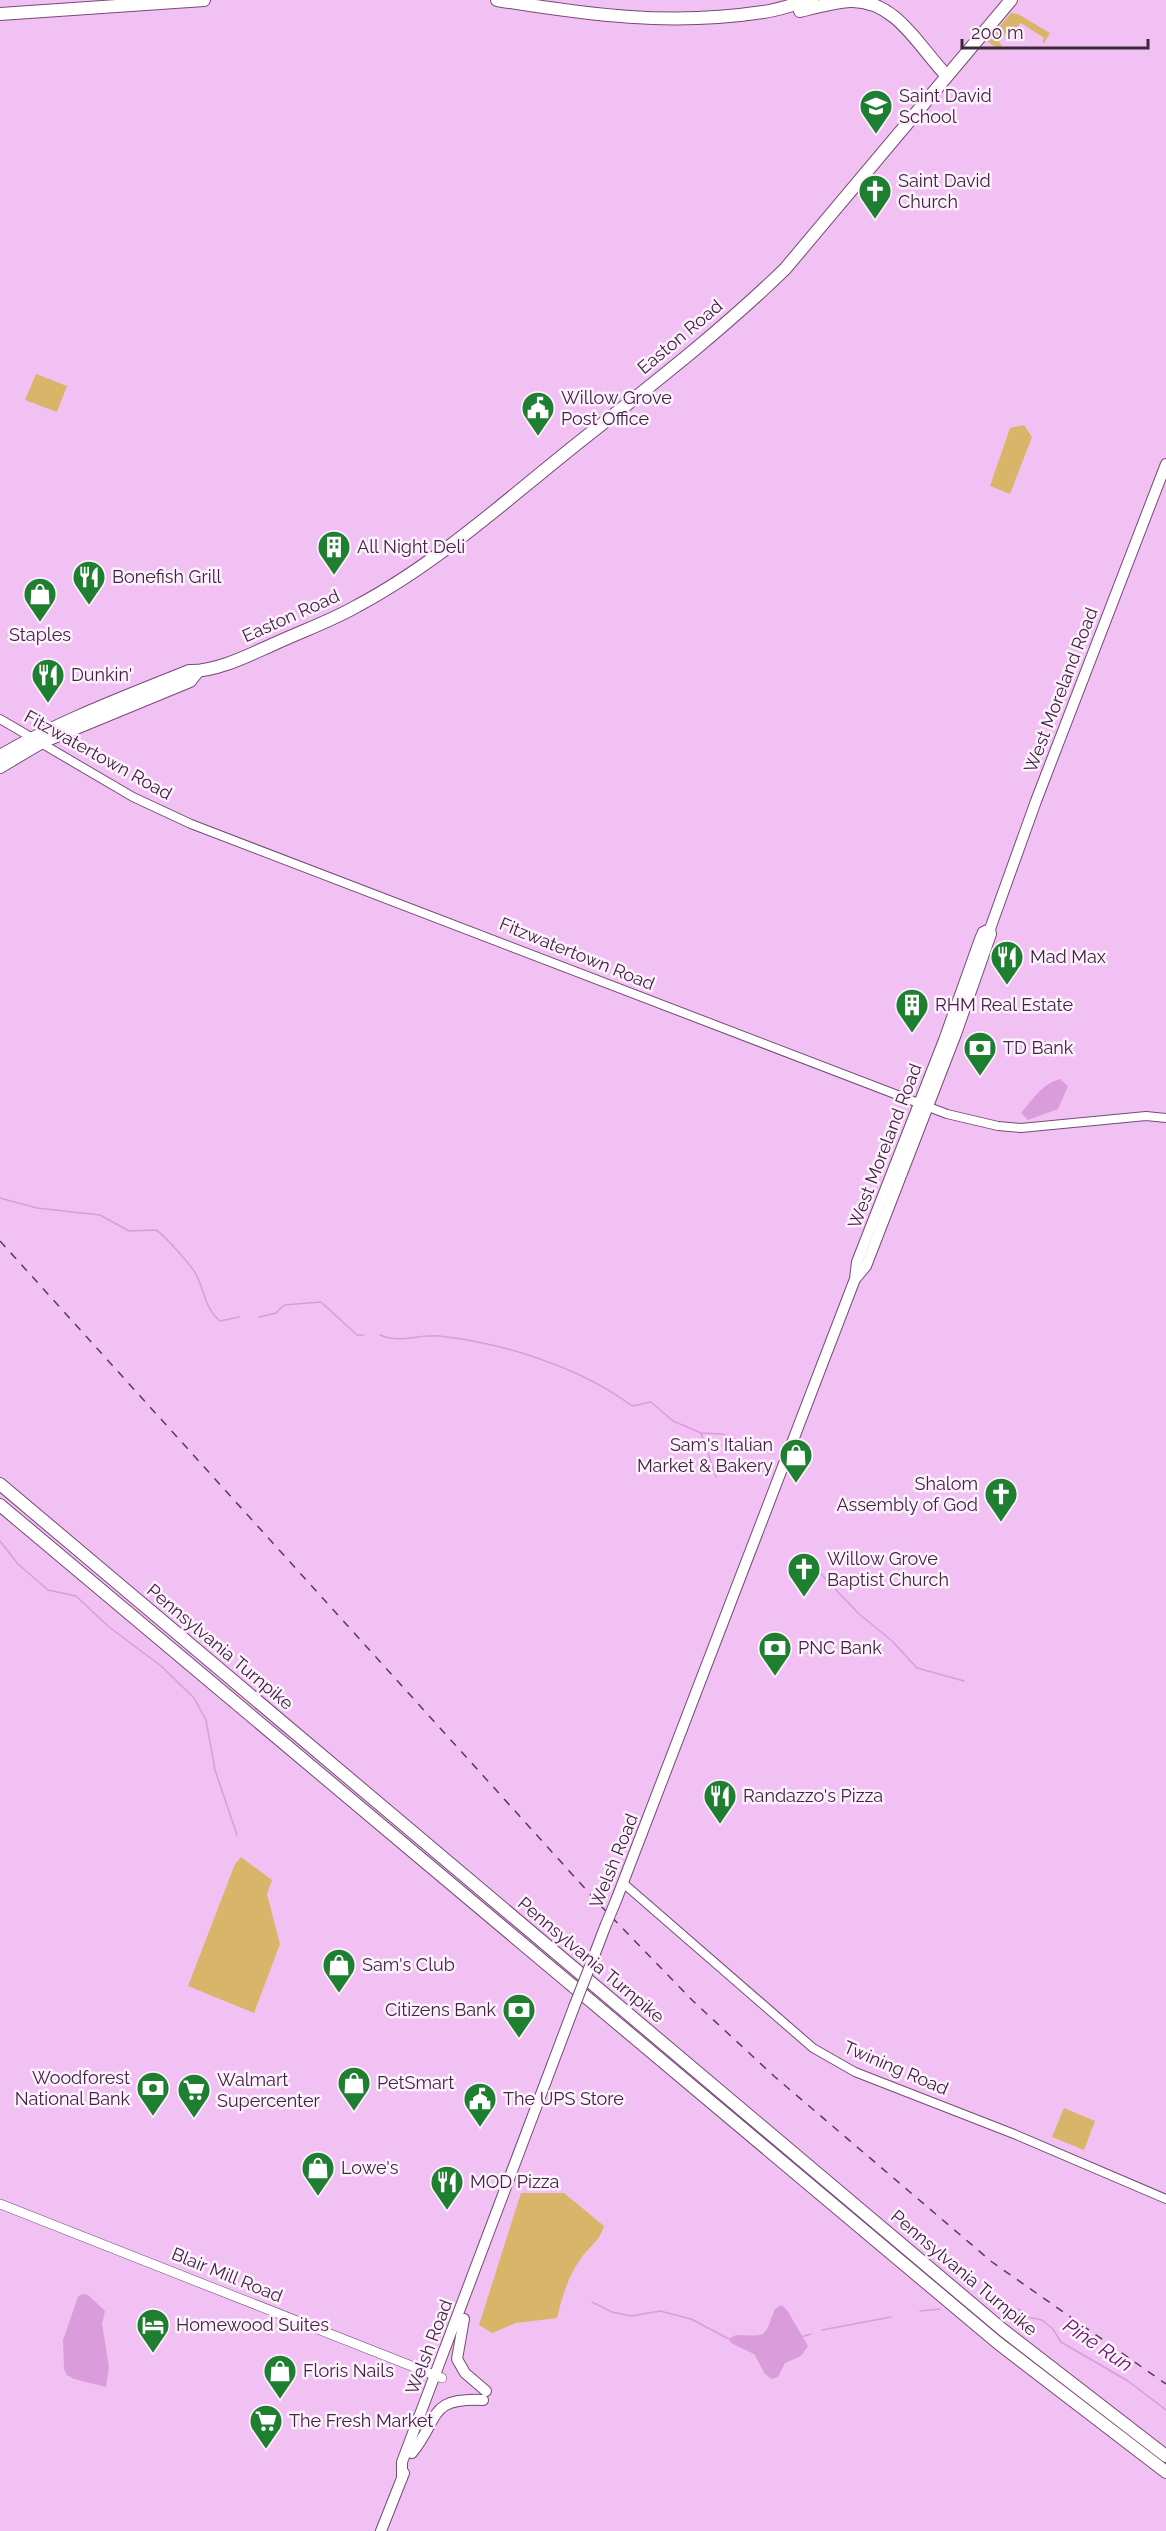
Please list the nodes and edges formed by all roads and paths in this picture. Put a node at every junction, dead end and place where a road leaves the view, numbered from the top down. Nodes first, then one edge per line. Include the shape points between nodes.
1 (204, 0) edge
2 (497, 0) edge
3 (812, 0) edge
4 (1002, 0) edge
5 (1011, 0) edge
6 (778, 10) junction
7 (0, 14) edge
8 (971, 48) junction
9 (946, 75) junction
10 (1166, 464) edge
11 (0, 719) edge
12 (37, 739) junction
13 (0, 756) edge
14 (0, 767) edge
15 (923, 1106) junction
16 (1166, 1118) edge
17 (0, 1484) edge
18 (0, 1505) edge
19 (768, 1506) joint
20 (623, 1883) junction
21 (1166, 2199) edge
22 (0, 2204) edge
23 (491, 2230) junction
24 (464, 2319) junction
25 (439, 2377) junction
26 (412, 2454) junction
27 (1166, 2456) edge
28 (1166, 2472) edge
29 (402, 2478) junction
30 (381, 2531) edge

1 - 7 highway
2 - 6 highway via 570,13 656,20
3 - 6 highway
4 - 8 highway, Easton Road
5 - 8 highway, Easton Road
6 - 9 highway via 797,11 849,1 880,5 896,17
8 - 9 highway, Easton Road
9 - 12 highway, Easton Road via 785,269 753,300 443,552 358,606 249,655 198,671 190,681
10 - 15 main road, West Moreland Road via 990,929 978,972
11 - 12 street, Fitzwatertown Road
12 - 13 highway, Easton Road
12 - 14 highway, Easton Road
12 - 15 street, Fitzwatertown Road via 126,793 191,824
15 - 16 street, Fitzwatertown Road via 984,1124 1021,1128 1116,1118
15 - 19 main road, West Moreland Road via 866,1266 855,1279
17 - 27 highway, Pennsylvania Turnpike via 1003,2330
18 - 28 highway, Pennsylvania Turnpike via 998,2343
19 - 20 main road, Welsh Road
20 - 21 street, Twining Road via 813,2048 840,2065
20 - 23 main road, Welsh Road, bridge
22 - 25 main road, Blair Mill Road
23 - 24 main road, Welsh Road via 489,2252
23 - 25 main road, Welsh Road
24 - 25 main road, Welsh Road
24 - 26 main road via 457,2359 485,2395 444,2404
25 - 26 main road, Welsh Road
25 - 29 main road, Welsh Road via 402,2462
26 - 29 main road, Welsh Road
29 - 30 main road, Welsh Road

